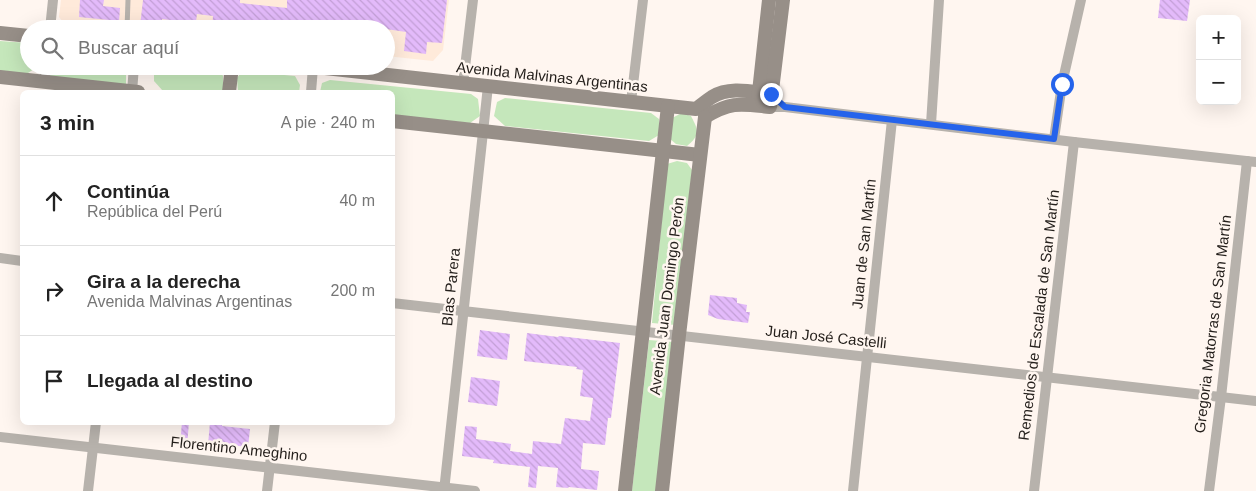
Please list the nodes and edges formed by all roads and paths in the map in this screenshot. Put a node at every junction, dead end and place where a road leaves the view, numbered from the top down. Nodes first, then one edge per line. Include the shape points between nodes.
1 (53, 0) edge
2 (128, 0) edge
3 (473, 0) edge
4 (643, 0) edge
5 (769, 0) edge
6 (783, 0) edge
7 (939, 0) edge
8 (1081, 0) edge
9 (51, 20) edge
10 (127, 20) edge
11 (0, 33) edge
12 (20, 35) edge
13 (45, 75) edge
14 (134, 75) edge
15 (231, 75) edge
16 (310, 75) edge
17 (382, 75) edge
18 (0, 77) edge
19 (44, 82) junction
20 (463, 84) junction
21 (488, 86) junction
22 (116, 90) edge
23 (134, 90) edge
24 (229, 90) edge
25 (311, 90) edge
26 (764, 100) junction
27 (631, 102) junction
28 (668, 106) junction
29 (700, 113) junction
30 (892, 120) junction
31 (395, 121) edge
32 (931, 124) junction
33 (483, 131) junction
34 (1054, 139) junction
35 (1074, 142) junction
36 (663, 151) junction
37 (700, 155) junction
38 (1252, 161) edge
39 (0, 258) edge
40 (20, 261) edge
41 (395, 303) edge
42 (463, 311) junction
43 (643, 331) junction
44 (679, 335) junction
45 (868, 357) junction
46 (1047, 377) junction
47 (1221, 397) junction
48 (1256, 401) edge
49 (96, 425) edge
50 (275, 425) edge
51 (0, 437) edge
52 (93, 448) junction
53 (270, 468) junction
54 (444, 489) edge
55 (88, 491) edge
56 (267, 491) edge
57 (474, 491) edge
58 (625, 491) edge
59 (662, 491) edge
60 (853, 491) edge
61 (1034, 491) edge
62 (1209, 491) edge

1 - 9 street
2 - 10 lane
3 - 20 street
4 - 27 street
5 - 26 main road
6 - 26 main road
7 - 32 street
8 - 34 street via 1062,84
11 - 12 main road
13 - 19 street
14 - 23 street
15 - 24 main road
16 - 25 street
17 - 20 main road, Avenida Malvinas Argentinas
18 - 19 main road
19 - 22 main road
20 - 21 main road, Avenida Malvinas Argentinas
21 - 27 main road, Avenida Malvinas Argentinas
21 - 33 street, Blas Parera
26 - 29 main road
26 - 30 street via 785,107
27 - 28 main road, Avenida Malvinas Argentinas
28 - 29 main road, Avenida Malvinas Argentinas
28 - 36 main road, Avenida Juan Domingo Perón
29 - 37 main road, Avenida Juan Domingo Perón
30 - 32 street
30 - 45 street, Juan de San Martín
31 - 33 main road
32 - 34 street
33 - 36 main road
33 - 42 street, Blas Parera
34 - 35 street
35 - 38 street
35 - 46 street, Remedios de Escalada de San Martín
36 - 37 main road
36 - 43 main road, Avenida Juan Domingo Perón
37 - 44 main road, Avenida Juan Domingo Perón
38 - 47 street, Gregoria Matorras de San Martín
39 - 40 street
41 - 42 street, Juan José Castelli
42 - 43 street, Juan José Castelli
42 - 54 street, Blas Parera
43 - 44 street, Juan José Castelli
43 - 58 main road, Avenida Juan Domingo Perón
44 - 45 street, Juan José Castelli
44 - 59 main road, Avenida Juan Domingo Perón
45 - 46 street, Juan José Castelli
45 - 60 street, Juan de San Martín
46 - 47 street, Juan José Castelli
46 - 61 street, Remedios de Escalada de San Martín
47 - 48 street, Juan José Castelli
47 - 62 street, Gregoria Matorras de San Martín
49 - 52 street
50 - 53 street
51 - 52 street, Florentino Ameghino
52 - 53 street, Florentino Ameghino
52 - 55 street
53 - 54 street, Florentino Ameghino
53 - 56 street
54 - 57 street, Florentino Ameghino

